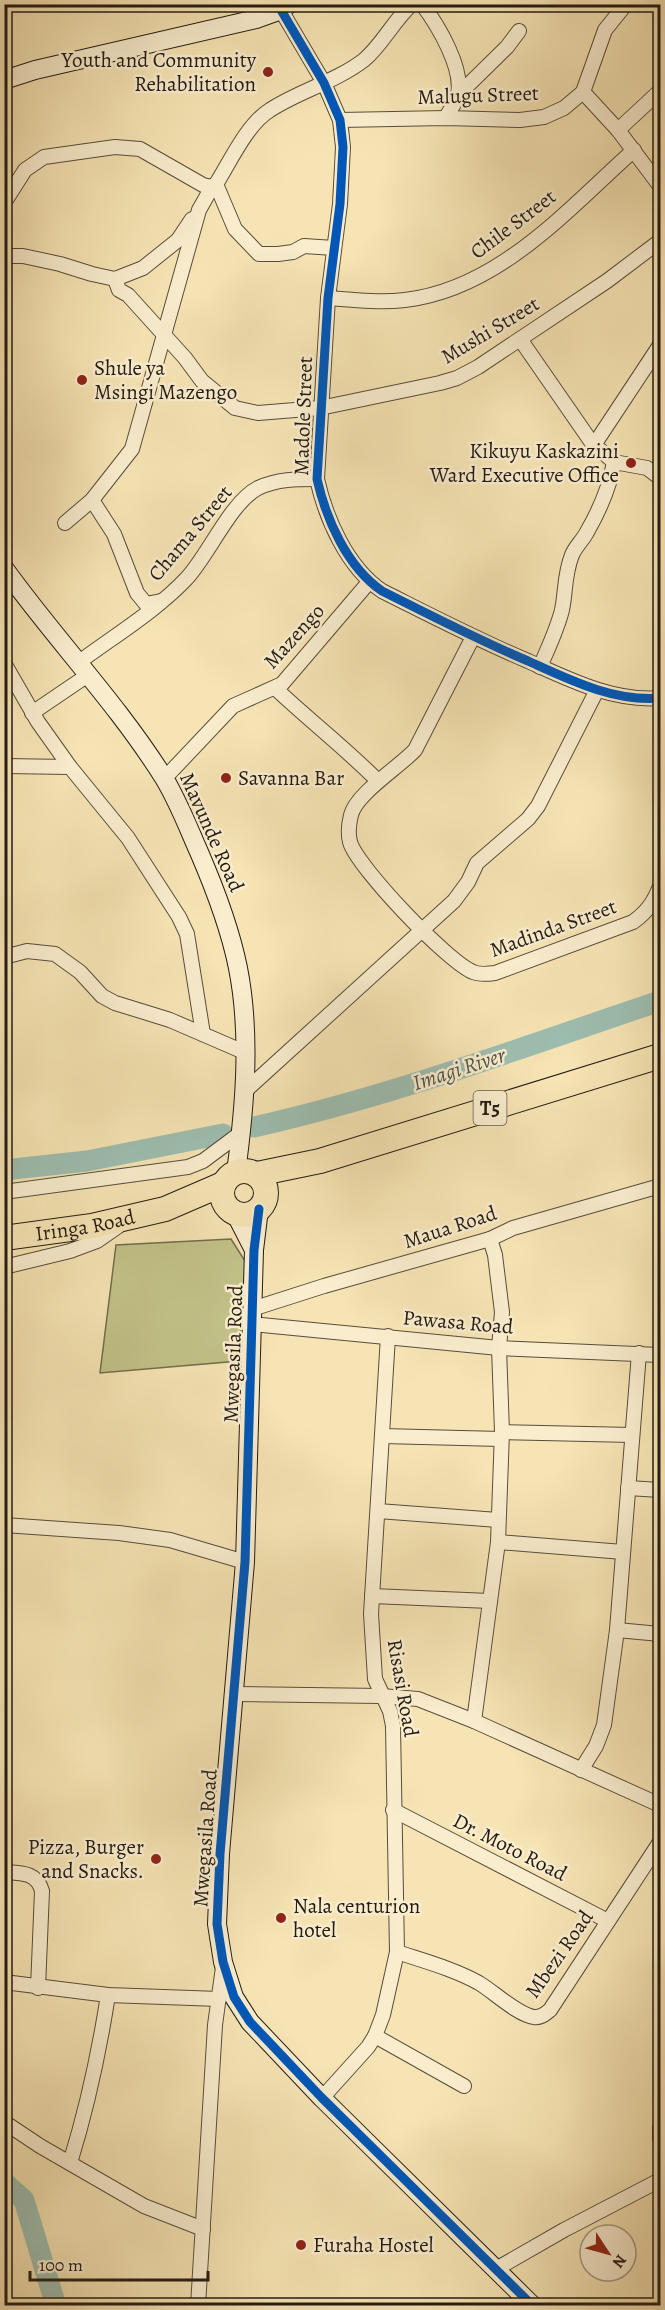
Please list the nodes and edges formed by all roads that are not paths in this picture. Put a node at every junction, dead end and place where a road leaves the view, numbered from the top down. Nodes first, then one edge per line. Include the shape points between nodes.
1 (412, 4) edge
2 (422, 4) edge
3 (626, 4) edge
4 (285, 7) edge
5 (519, 31) dead end
6 (4, 80) edge
7 (324, 83) junction
8 (660, 91) edge
9 (583, 92) junction
10 (458, 95) junction
11 (446, 118) junction
12 (340, 120) junction
13 (618, 130) junction
14 (634, 150) junction
15 (214, 186) junction
16 (660, 186) edge
17 (4, 203) edge
18 (199, 210) junction
19 (660, 242) edge
20 (334, 248) junction
21 (4, 256) edge
22 (115, 279) junction
23 (328, 298) junction
24 (163, 335) junction
25 (520, 339) junction
26 (660, 345) edge
27 (320, 408) junction
28 (594, 445) junction
29 (614, 462) junction
30 (660, 478) edge
31 (317, 479) junction
32 (92, 500) junction
33 (64, 523) dead end
34 (4, 568) edge
35 (369, 582) junction
36 (161, 602) junction
37 (472, 637) junction
38 (4, 663) edge
39 (540, 667) junction
40 (83, 669) junction
41 (275, 688) junction
42 (597, 690) junction
43 (660, 698) edge
44 (32, 713) junction
45 (4, 766) edge
46 (70, 767) junction
47 (164, 779) junction
48 (378, 781) junction
49 (660, 886) edge
50 (421, 929) junction
51 (4, 957) edge
52 (203, 1034) junction
53 (244, 1052) junction
54 (660, 1056) edge
55 (244, 1092) junction
56 (242, 1132) junction
57 (320, 1161) junction
58 (242, 1175) junction
59 (660, 1186) edge
60 (4, 1192) edge
61 (262, 1205) junction
62 (165, 1209) junction
63 (231, 1211) junction
64 (133, 1217) junction
65 (4, 1238) edge
66 (490, 1239) junction
67 (254, 1250) junction
68 (4, 1267) edge
69 (252, 1317) junction
70 (388, 1336) junction
71 (499, 1348) junction
72 (639, 1353) junction
73 (660, 1354) edge
74 (501, 1435) junction
75 (632, 1435) junction
76 (382, 1436) junction
77 (628, 1488) junction
78 (660, 1490) edge
79 (378, 1511) junction
80 (498, 1520) junction
81 (4, 1525) edge
82 (498, 1542) junction
83 (623, 1552) junction
84 (245, 1562) junction
85 (372, 1596) junction
86 (490, 1601) junction
87 (617, 1630) junction
88 (660, 1634) edge
89 (233, 1694) junction
90 (381, 1696) junction
91 (474, 1721) junction
92 (581, 1770) junction
93 (660, 1805) edge
94 (393, 1810) junction
95 (660, 1842) edge
96 (4, 1872) edge
97 (608, 1921) junction
98 (397, 1952) junction
99 (224, 1962) junction
100 (4, 1982) edge
101 (38, 1988) junction
102 (108, 1995) junction
103 (219, 1999) junction
104 (375, 2036) junction
105 (464, 2086) dead end
106 (322, 2098) junction
107 (4, 2122) edge
108 (660, 2128) edge
109 (660, 2139) edge
110 (70, 2163) junction
111 (660, 2180) edge
112 (202, 2229) junction
113 (496, 2270) junction
114 (198, 2306) edge
115 (533, 2306) edge

1 - 7 street via 363,60
2 - 10 street via 449,49
3 - 9 street via 605,30
4 - 6 street via 237,24
4 - 7 street, Madole Street
5 - 10 street
7 - 12 street, Madole Street
7 - 15 street via 260,118
8 - 13 street
9 - 11 street, Malugu Street via 564,108 544,117
9 - 13 street
10 - 11 street
11 - 12 street, Malugu Street
12 - 20 street, Madole Street via 343,175
13 - 14 street
14 - 16 street
14 - 23 street, Chile Street via 536,238 474,279 438,293 404,300
15 - 17 street via 203,184 140,149 115,147 44,157 25,170
15 - 18 street
15 - 20 street via 235,229 259,254 293,252 304,246
18 - 22 street via 178,240 143,268
18 - 24 street
19 - 25 street, Mushi Street
20 - 23 street, Madole Street
21 - 22 street via 23,256
22 - 24 street, Mushi Street via 119,290
23 - 27 street, Madole Street
24 - 27 street, Mushi Street via 202,381 235,408 258,413
24 - 32 street via 132,449
25 - 27 street, Mushi Street via 458,378
25 - 28 street
26 - 28 street
27 - 31 street, Madole Street
28 - 29 street
29 - 30 street via 647,468
29 - 39 street via 597,512 573,553 564,578 557,629
31 - 35 street, Madole Street via 332,523
31 - 36 street, Chama Street via 289,479 259,488 244,499 187,577
32 - 33 street
32 - 36 street via 114,534 137,593 146,604
34 - 40 street, Mavunde Road
35 - 37 street, Madole Street
35 - 41 street, Mazengo via 290,676
36 - 40 street, Chama Street
37 - 39 street, Madole Street
37 - 48 street, Madinda Street via 415,750
38 - 44 street
39 - 42 street, Madole Street
40 - 44 street, Chama Street
40 - 47 street, Mavunde Road
41 - 47 street, Mazengo via 233,706
41 - 48 street
42 - 43 street, Madole Street via 644,699
42 - 50 street via 538,806 477,863 454,901
44 - 46 street
45 - 46 street
46 - 52 street via 128,838 179,916 187,934
47 - 53 street, Mavunde Road via 225,919 243,1006
48 - 50 street, Madinda Street via 351,812 350,843 363,864
49 - 50 street, Madinda Street via 646,913 633,922 495,974 468,969
50 - 55 street
51 - 52 street via 27,951 55,954 68,961 102,996
52 - 53 street
53 - 55 street, Mavunde Road
54 - 57 highway, T5
55 - 56 street, Mavunde Road
56 - 58 street, Mavunde Road
56 - 60 street via 209,1157 188,1167
57 - 58 highway, T5
57 - 61 highway, T5
58 - 61 highway via 266,1187
58 - 62 highway, T5
58 - 63 highway via 221,1192
59 - 66 street, Maua Road via 513,1228
61 - 63 highway, T5 via 252,1214
61 - 67 street, Mwegasila Road
62 - 63 highway, T5
62 - 64 highway, Iringa Road / T5
63 - 67 street
64 - 65 highway, Iringa Road / T5
64 - 68 street via 97,1241
66 - 69 street, Maua Road via 324,1286
66 - 71 street via 502,1312
67 - 69 street, Mwegasila Road
69 - 70 street, Pawasa Road
69 - 84 street, Mwegasila Road
70 - 71 street, Pawasa Road
70 - 76 street, Risasi Road
71 - 72 street, Pawasa Road
71 - 74 street
72 - 73 street, Pawasa Road
72 - 75 street
74 - 75 street
74 - 76 street
74 - 80 street
75 - 77 street
76 - 79 street, Risasi Road
77 - 78 street
77 - 83 street
79 - 80 street
79 - 85 street, Risasi Road
80 - 82 street
81 - 84 street via 170,1540
82 - 83 street
82 - 86 street
83 - 87 street
84 - 89 street, Mwegasila Road
85 - 86 street
85 - 90 street, Risasi Road via 373,1662
86 - 91 street
87 - 88 street
87 - 92 street via 604,1725
89 - 90 street
89 - 99 street, Mwegasila Road via 217,1924
90 - 91 street via 418,1699
90 - 94 street, Risasi Road via 393,1726
91 - 92 street
92 - 93 street
94 - 97 street, Dr. Moto Road
94 - 98 street, Risasi Road
95 - 97 street, Mbezi Road
96 - 101 street via 29,1875 40,1884
97 - 98 street, Mbezi Road via 550,2010 535,2018 459,1973
98 - 104 street, Risasi Road
99 - 103 street
99 - 106 street, Mwegasila Road via 234,1996 250,2022
100 - 101 street
101 - 102 street
102 - 103 street
102 - 110 street via 98,2062
103 - 112 street
104 - 105 street
104 - 106 street, Risasi Road
106 - 113 street, Mwegasila Road
107 - 110 street
108 - 109 street
110 - 112 street via 144,2206
111 - 113 street
112 - 114 street
113 - 115 street, Mwegasila Road

